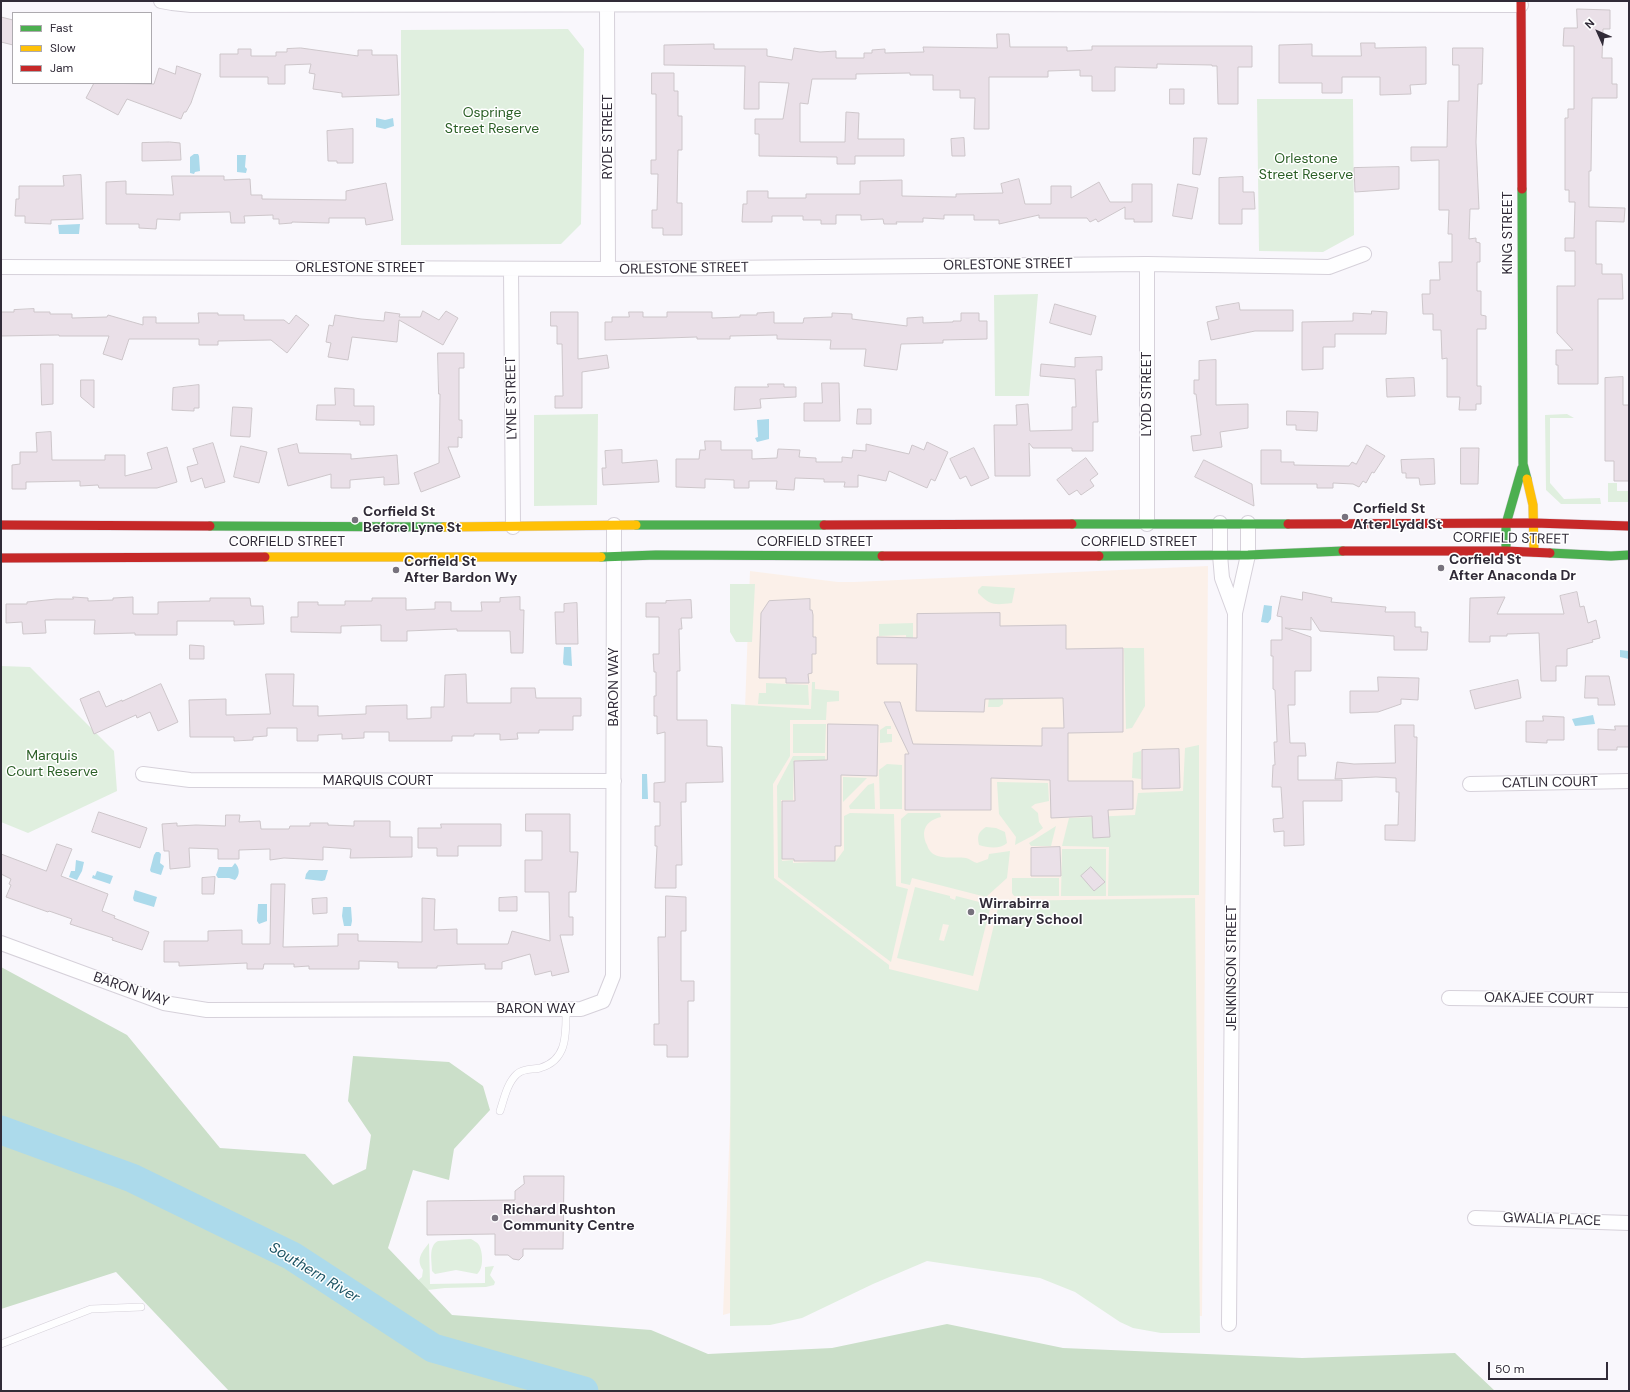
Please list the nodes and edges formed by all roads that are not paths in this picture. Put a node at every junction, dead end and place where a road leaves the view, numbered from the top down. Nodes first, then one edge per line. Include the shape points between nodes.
1 (161, 1) edge
2 (1276, 2) edge
3 (1521, 3) edge
4 (607, 4) junction
5 (1364, 254) dead end
6 (1147, 264) junction
7 (1, 267) edge
8 (511, 269) junction
9 (608, 269) junction
10 (1523, 464) junction
11 (1220, 523) junction
12 (1248, 523) junction
13 (1534, 523) junction
14 (1147, 524) junction
15 (1506, 524) junction
16 (1, 525) edge
17 (614, 525) junction
18 (1629, 526) edge
19 (513, 527) junction
20 (1506, 552) junction
21 (1534, 552) junction
22 (1220, 555) junction
23 (1248, 555) junction
24 (1629, 555) edge
25 (614, 557) junction
26 (1, 558) edge
27 (1235, 613) junction
28 (143, 774) dead end
29 (614, 781) junction
30 (1629, 781) edge
31 (1470, 784) dead end
32 (1, 943) edge
33 (1449, 998) dead end
34 (1629, 1000) edge
35 (566, 1009) junction
36 (500, 1111) dead end
37 (1475, 1218) dead end
38 (1629, 1223) edge
39 (141, 1307) dead end
40 (1229, 1324) dead end
41 (1, 1344) edge

1 - 4 street via 172,4
2 - 3 street
2 - 4 street
3 - 10 main road, KING STREET
4 - 9 street, RYDE STREET
5 - 6 street, ORLESTONE STREET via 1329,267
6 - 9 street, ORLESTONE STREET
6 - 14 street, LYDD STREET
7 - 8 street, ORLESTONE STREET
8 - 9 street, ORLESTONE STREET
8 - 19 street, LYNE STREET
10 - 13 main road, KING STREET
10 - 15 main road, KING STREET
11 - 12 main road, CORFIELD STREET
11 - 14 main road, CORFIELD STREET
11 - 22 street, JENKINSON STREET
12 - 15 main road, CORFIELD STREET
12 - 23 street, JENKINSON STREET
13 - 15 main road, CORFIELD STREET
13 - 18 main road, CORFIELD STREET
13 - 21 main road, KING STREET
14 - 17 main road, CORFIELD STREET
15 - 20 main road, KING STREET
16 - 19 main road, CORFIELD STREET
17 - 19 main road, CORFIELD STREET
17 - 25 street, BARON WAY
20 - 21 main road, CORFIELD STREET
20 - 23 main road, CORFIELD STREET via 1337,551
21 - 24 main road, CORFIELD STREET
22 - 23 main road, CORFIELD STREET
22 - 25 main road, CORFIELD STREET
22 - 27 street, JENKINSON STREET via 1222,578
23 - 27 street, JENKINSON STREET
25 - 26 main road, CORFIELD STREET
25 - 29 street, BARON WAY
27 - 40 street, JENKINSON STREET
28 - 29 street, MARQUIS COURT via 190,780
29 - 35 street, BARON WAY via 613,976 603,1000 581,1009
30 - 31 street, CATLIN COURT
32 - 35 street, BARON WAY via 164,1003 206,1010
33 - 34 street, OAKAJEE COURT
35 - 36 lane via 566,1034 562,1051 552,1063 516,1075
37 - 38 street, GWALIA PLACE
39 - 41 lane via 91,1309

